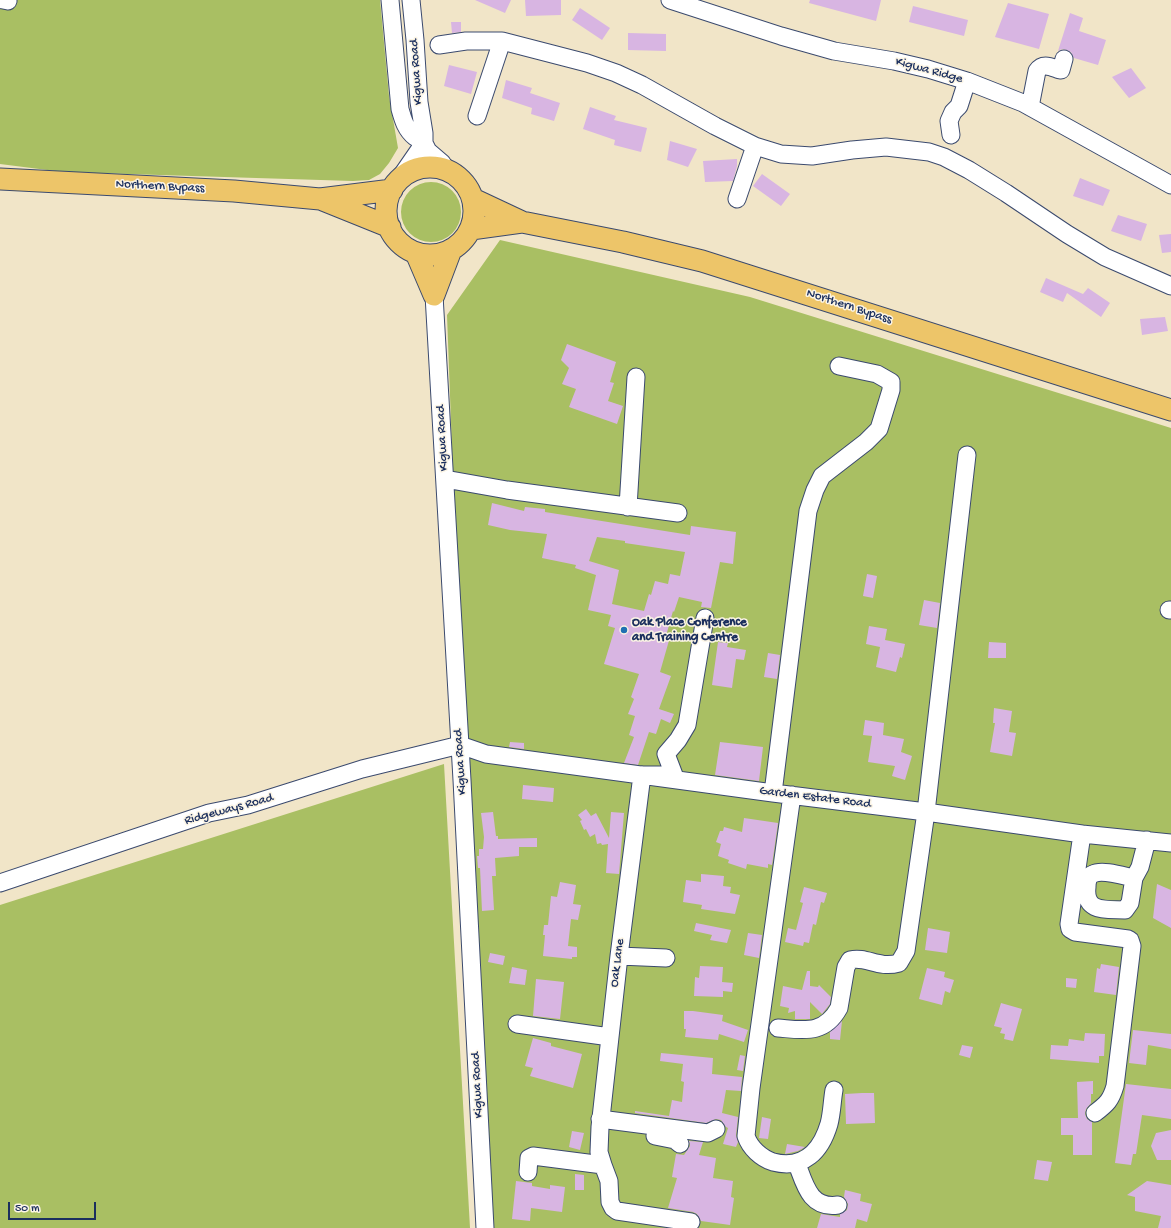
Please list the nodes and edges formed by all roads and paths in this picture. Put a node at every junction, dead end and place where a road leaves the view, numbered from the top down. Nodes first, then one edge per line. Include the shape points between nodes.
1 (390, 0) edge
2 (411, 0) edge
3 (670, 0) edge
4 (502, 41) junction
5 (439, 45) dead end
6 (1064, 59) dead end
7 (968, 81) junction
8 (1030, 107) junction
9 (477, 116) dead end
10 (424, 138) junction
11 (755, 146) junction
12 (944, 157) junction
13 (447, 171) junction
14 (0, 179) edge
15 (1171, 185) edge
16 (394, 188) junction
17 (320, 199) junction
18 (473, 199) junction
19 (737, 199) dead end
20 (522, 222) junction
21 (390, 227) junction
22 (471, 229) junction
23 (451, 250) junction
24 (416, 253) junction
25 (1171, 286) edge
26 (434, 295) junction
27 (838, 366) dead end
28 (636, 377) dead end
29 (1171, 410) edge
30 (967, 455) dead end
31 (445, 479) junction
32 (628, 507) junction
33 (678, 513) dead end
34 (705, 618) dead end
35 (460, 745) junction
36 (642, 775) junction
37 (773, 793) junction
38 (792, 795) junction
39 (926, 812) junction
40 (1082, 834) junction
41 (1147, 840) junction
42 (1171, 843) edge
43 (1134, 878) dead end
44 (0, 883) edge
45 (619, 956) junction
46 (666, 958) dead end
47 (517, 1024) dead end
48 (778, 1028) dead end
49 (610, 1037) junction
50 (834, 1090) dead end
51 (1095, 1113) dead end
52 (600, 1123) junction
53 (716, 1129) dead end
54 (680, 1144) dead end
55 (601, 1159) junction
56 (797, 1164) junction
57 (528, 1172) dead end
58 (838, 1205) dead end
59 (691, 1222) dead end
60 (484, 1228) edge

1 - 10 street via 400,109 410,133 415,137
2 - 10 street, Kigwa Road
3 - 7 street, Kigwa Ridge via 834,51 894,61
4 - 5 street via 466,41
4 - 9 street
4 - 11 street via 616,73
6 - 8 street via 1061,70 1043,66 1037,71
7 - 8 street, Kigwa Ridge
7 - 12 street via 959,106 949,121 951,135
8 - 15 street, Kigwa Ridge
10 - 13 street via 428,151 442,162
10 - 16 street
11 - 12 street via 781,154 812,156 886,147 922,151
11 - 19 street
12 - 25 street via 1000,189 1105,257
13 - 16 main road via 428,168 416,170 404,176
13 - 18 main road via 462,181
14 - 17 main road, Northern Bypass via 234,191
16 - 17 main road
16 - 21 main road via 386,208
17 - 21 main road
18 - 20 main road
18 - 22 main road via 475,210
20 - 22 main road
20 - 29 main road, Northern Bypass via 702,261
21 - 24 main road via 400,243
22 - 23 main road via 468,236
23 - 24 main road via 430,255
23 - 26 main road
24 - 26 main road
26 - 31 street, Kigwa Road
27 - 37 street via 877,374 891,382 891,390 878,429 866,442 822,476 808,511
28 - 32 street
30 - 39 street
31 - 32 street
31 - 35 street, Kigwa Road
32 - 33 street
34 - 36 street via 687,725 666,754 674,776
35 - 36 street, Garden Estate Road via 486,754
35 - 44 street, Ridgeways Road via 362,769 248,805 209,813
35 - 60 street, Kigwa Road
36 - 37 street, Garden Estate Road
36 - 45 street, Oak Lane
37 - 38 street, Garden Estate Road
38 - 39 street, Garden Estate Road
38 - 56 street via 746,1136 748,1143 756,1152 768,1160 782,1164
39 - 40 street, Garden Estate Road
39 - 48 street via 906,950 899,963 890,965 856,958 850,960 835,1014 818,1028 811,1030
40 - 41 street, Garden Estate Road
40 - 51 street via 1070,929 1075,932 1128,939 1132,946 1115,1086 1107,1104
41 - 42 street, Garden Estate Road
41 - 43 street via 1140,867
45 - 46 street
45 - 49 street, Oak Lane
47 - 49 street
49 - 52 street, Oak Lane
50 - 56 street via 829,1124 822,1140 809,1158
52 - 53 street via 700,1132
52 - 54 street via 668,1138
52 - 55 street, Oak Lane
55 - 57 street via 533,1156 529,1158
55 - 59 street via 610,1181 610,1202 617,1211
56 - 58 street via 812,1197 824,1204

